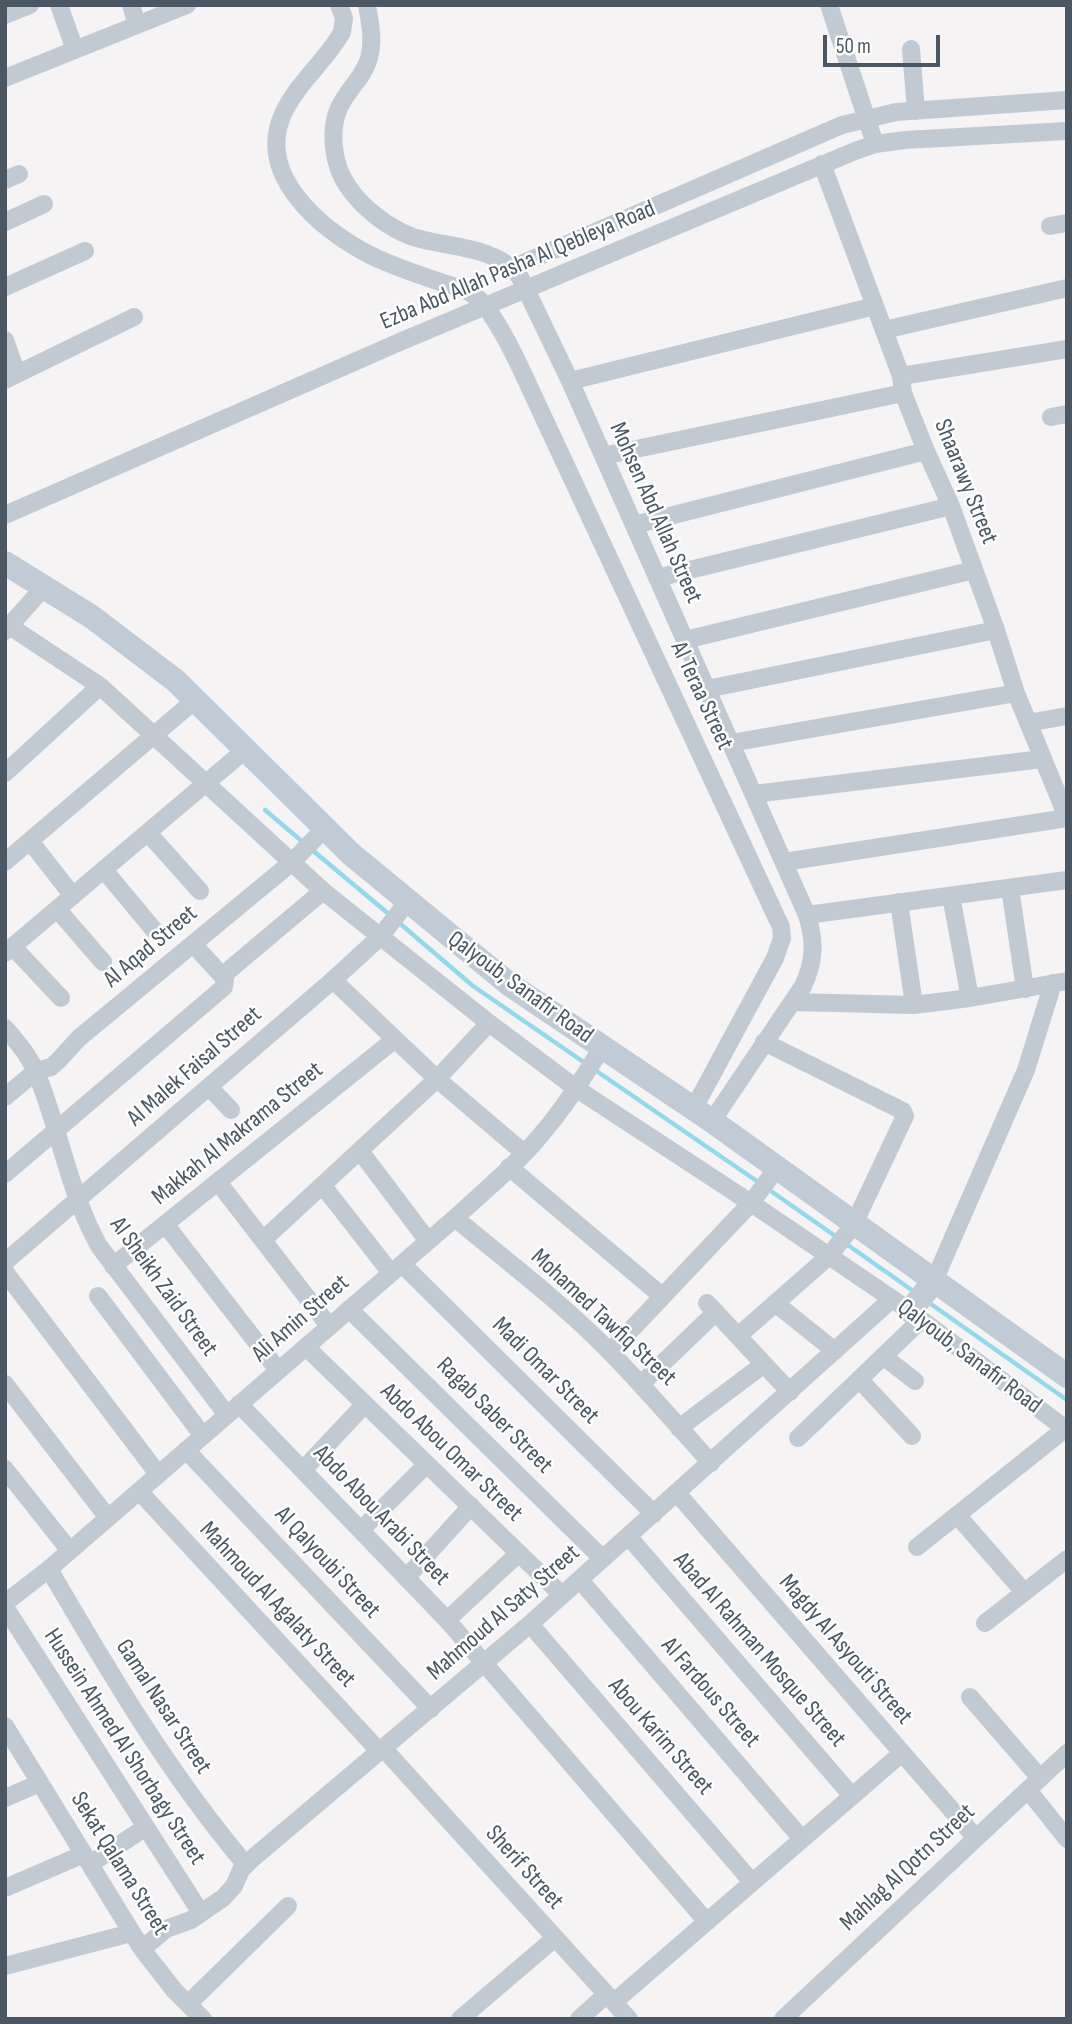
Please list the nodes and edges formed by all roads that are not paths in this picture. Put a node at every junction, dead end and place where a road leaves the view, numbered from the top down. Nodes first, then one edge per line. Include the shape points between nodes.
1 (30, 5) edge
2 (59, 5) edge
3 (131, 5) edge
4 (187, 5) edge
5 (339, 5) edge
6 (368, 5) edge
7 (829, 5) edge
8 (5, 15) edge
9 (137, 25) junction
10 (911, 49) dead end
11 (75, 50) junction
12 (5, 78) edge
13 (1067, 100) edge
14 (916, 111) junction
15 (866, 118) junction
16 (1067, 131) edge
17 (875, 144) junction
18 (822, 164) junction
19 (44, 204) dead end
20 (5, 222) edge
21 (85, 251) dead end
22 (512, 268) junction
23 (5, 287) edge
24 (1067, 288) edge
25 (527, 290) junction
26 (484, 306) junction
27 (875, 306) junction
28 (134, 317) dead end
29 (884, 330) junction
30 (5, 340) edge
31 (1067, 349) edge
32 (11, 377) edge
33 (570, 381) junction
34 (902, 385) junction
35 (926, 451) junction
36 (603, 456) junction
37 (951, 506) junction
38 (5, 515) edge
39 (634, 525) junction
40 (5, 563) edge
41 (974, 570) junction
42 (657, 578) junction
43 (45, 586) junction
44 (7, 627) edge
45 (996, 630) junction
46 (685, 640) junction
47 (100, 686) junction
48 (707, 689) junction
49 (1016, 693) junction
50 (194, 701) junction
51 (1067, 716) edge
52 (1028, 723) junction
53 (155, 735) junction
54 (730, 743) junction
55 (244, 751) junction
56 (1042, 759) junction
57 (5, 773) edge
58 (1060, 779) edge
59 (206, 784) junction
60 (754, 794) junction
61 (1067, 818) edge
62 (324, 828) junction
63 (148, 833) junction
64 (30, 841) junction
65 (5, 862) edge
66 (783, 862) junction
67 (291, 863) junction
68 (104, 870) junction
69 (1067, 880) edge
70 (1010, 888) junction
71 (200, 891) dead end
72 (323, 891) junction
73 (73, 896) junction
74 (951, 896) junction
75 (408, 901) junction
76 (899, 902) junction
77 (57, 909) junction
78 (807, 915) junction
79 (154, 930) dead end
80 (380, 937) junction
81 (193, 944) junction
82 (9, 950) edge
83 (103, 962) dead end
84 (223, 978) junction
85 (333, 981) junction
86 (1060, 982) edge
87 (1024, 989) junction
88 (61, 998) dead end
89 (970, 998) junction
90 (793, 1002) junction
91 (914, 1004) junction
92 (489, 1023) junction
93 (5, 1028) edge
94 (394, 1040) junction
95 (764, 1042) junction
96 (602, 1047) junction
97 (36, 1071) junction
98 (437, 1079) junction
99 (209, 1087) junction
100 (577, 1089) junction
101 (5, 1097) edge
102 (231, 1110) dead end
103 (703, 1115) junction
104 (55, 1132) junction
105 (360, 1151) junction
106 (524, 1153) junction
107 (509, 1167) junction
108 (777, 1168) junction
109 (5, 1174) edge
110 (218, 1182) junction
111 (323, 1186) junction
112 (78, 1201) junction
113 (751, 1203) junction
114 (455, 1218) junction
115 (165, 1224) junction
116 (854, 1224) junction
117 (263, 1240) junction
118 (428, 1241) junction
119 (829, 1256) junction
120 (5, 1262) edge
121 (113, 1266) junction
122 (396, 1268) junction
123 (5, 1272) edge
124 (934, 1281) junction
125 (98, 1296) dead end
126 (662, 1296) junction
127 (775, 1303) junction
128 (349, 1309) junction
129 (907, 1310) junction
130 (329, 1326) junction
131 (737, 1336) junction
132 (306, 1346) junction
133 (835, 1351) junction
134 (610, 1352) junction
135 (883, 1356) junction
136 (764, 1364) junction
137 (278, 1370) junction
138 (1067, 1376) edge
139 (859, 1380) junction
140 (915, 1381) dead end
141 (5, 1384) edge
142 (641, 1384) junction
143 (790, 1392) junction
144 (365, 1404) junction
145 (233, 1410) junction
146 (679, 1428) junction
147 (1066, 1429) edge
148 (203, 1436) junction
149 (912, 1436) dead end
150 (798, 1438) dead end
151 (186, 1450) junction
152 (711, 1462) junction
153 (427, 1464) junction
154 (5, 1469) edge
155 (303, 1470) junction
156 (159, 1474) junction
157 (139, 1492) junction
158 (677, 1493) junction
159 (471, 1506) junction
160 (654, 1514) junction
161 (957, 1515) junction
162 (108, 1518) junction
163 (360, 1530) junction
164 (628, 1536) junction
165 (917, 1547) dead end
166 (70, 1551) junction
167 (519, 1553) junction
168 (603, 1559) junction
169 (1067, 1559) edge
170 (49, 1569) junction
171 (406, 1578) junction
172 (580, 1580) junction
173 (1024, 1592) junction
174 (562, 1595) junction
175 (5, 1605) edge
176 (447, 1620) junction
177 (985, 1623) dead end
178 (530, 1624) junction
179 (484, 1664) junction
180 (970, 1697) dead end
181 (431, 1709) junction
182 (5, 1726) edge
183 (382, 1750) junction
184 (902, 1753) junction
185 (1067, 1753) edge
186 (40, 1783) junction
187 (1034, 1784) junction
188 (852, 1796) junction
189 (5, 1798) edge
190 (146, 1827) junction
191 (976, 1838) junction
192 (802, 1839) junction
193 (1067, 1839) edge
194 (87, 1859) junction
195 (246, 1865) junction
196 (752, 1882) junction
197 (5, 1888) edge
198 (288, 1906) dead end
199 (201, 1913) junction
200 (706, 1922) junction
201 (131, 1933) junction
202 (555, 1938) junction
203 (142, 1949) junction
204 (5, 1966) edge
205 (610, 1998) junction
206 (188, 2004) junction
207 (203, 2019) edge
208 (460, 2019) edge
209 (579, 2019) edge
210 (629, 2019) edge
211 (783, 2019) edge

1 - 8 street
2 - 11 street
3 - 9 street
4 - 9 street
5 - 26 street via 344,18 342,32 282,116 277,139 287,184 315,217 362,250 460,288
6 - 22 street via 369,61 338,109 333,135 345,183 359,201 396,229 469,249
7 - 15 street
9 - 11 street
10 - 14 street
11 - 12 street
13 - 14 street
14 - 15 street
15 - 17 street
15 - 22 street via 814,136
16 - 17 street, Ezba Abd Allah Pasha Al Qebleya Road
17 - 18 street, Ezba Abd Allah Pasha Al Qebleya Road
18 - 25 street, Ezba Abd Allah Pasha Al Qebleya Road
18 - 27 street, Shaarawy Street
19 - 20 street
21 - 23 street
22 - 25 street, Mohsen Abd Allah Street
24 - 29 street
25 - 26 street, Ezba Abd Allah Pasha Al Qebleya Road
25 - 33 street, Mohsen Abd Allah Street
26 - 38 street, Ezba Abd Allah Pasha Al Qebleya Road
26 - 103 street, Al Teraa Street via 515,357 781,927 775,958
27 - 29 street, Shaarawy Street
27 - 33 street
28 - 32 street
29 - 34 street, Shaarawy Street
30 - 32 street
31 - 34 street
33 - 36 street, Mohsen Abd Allah Street
34 - 35 street, Shaarawy Street
34 - 36 street
35 - 37 street, Shaarawy Street
35 - 39 street
36 - 39 street, Mohsen Abd Allah Street
37 - 41 street, Shaarawy Street
37 - 42 street
39 - 42 street, Mohsen Abd Allah Street
40 - 43 street, Qalyoub, Sanafir Road
41 - 45 street, Shaarawy Street
41 - 46 street
42 - 46 street, Mohsen Abd Allah Street
43 - 44 street
43 - 50 street, Qalyoub, Sanafir Road via 136,649
44 - 47 street, Qalyoub, Sanafir Road
45 - 48 street
45 - 49 street, Shaarawy Street
46 - 48 street, Mohsen Abd Allah Street
47 - 53 street, Qalyoub, Sanafir Road
47 - 57 street
48 - 54 street, Mohsen Abd Allah Street
49 - 52 street, Shaarawy Street
49 - 54 street
50 - 53 street
50 - 55 street, Qalyoub, Sanafir Road
51 - 52 street
52 - 56 street, Shaarawy Street
53 - 59 street, Qalyoub, Sanafir Road
53 - 64 street
54 - 60 street, Mohsen Abd Allah Street
55 - 59 street
55 - 62 street, Qalyoub, Sanafir Road
56 - 58 street, Shaarawy Street
56 - 60 street
58 - 61 street, Shaarawy Street
59 - 63 street
59 - 67 street, Qalyoub, Sanafir Road
60 - 66 street, Mohsen Abd Allah Street
61 - 66 street
62 - 67 street, Al Aqad Street
62 - 75 street, Qalyoub, Sanafir Road
63 - 68 street
63 - 71 street
64 - 65 street
64 - 73 street
66 - 78 street, Mohsen Abd Allah Street
67 - 72 street, Qalyoub, Sanafir Road
67 - 81 street, Al Aqad Street
68 - 73 street
68 - 79 street
69 - 70 street
70 - 74 street
70 - 87 street
72 - 80 street, Qalyoub, Sanafir Road
72 - 84 street
73 - 77 street
74 - 76 street
74 - 89 street
75 - 80 street, Al Malek Faisal Street
75 - 96 street, Qalyoub, Sanafir Road via 509,984
76 - 78 street
76 - 91 street
77 - 82 street
77 - 83 street
78 - 90 street, Mohsen Abd Allah Street via 813,932 811,970
80 - 85 street, Al Malek Faisal Street
80 - 92 street, Qalyoub, Sanafir Road
81 - 84 street
81 - 97 street, Al Aqad Street via 79,1038 58,1061
82 - 88 street
84 - 104 street via 224,986
85 - 94 street
85 - 99 street, Al Malek Faisal Street
86 - 87 street
86 - 124 street
87 - 89 street
89 - 91 street
90 - 91 street
90 - 95 street, Mohsen Abd Allah Street
92 - 98 street
92 - 100 street, Qalyoub, Sanafir Road
93 - 97 street, Al Sheikh Zaid Street
94 - 98 street
94 - 110 street, Makkah Al Makrama Street
95 - 103 street, Mohsen Abd Allah Street
95 - 116 street via 903,1111 905,1118
96 - 100 street, Ali Amin Street
96 - 103 street, Qalyoub, Sanafir Road
97 - 101 street, Al Aqad Street
97 - 104 street, Al Sheikh Zaid Street
98 - 105 street
98 - 106 street
99 - 102 street
99 - 112 street, Al Malek Faisal Street
100 - 106 street, Ali Amin Street
100 - 113 street, Qalyoub, Sanafir Road
103 - 108 street, Qalyoub, Sanafir Road
104 - 109 street
104 - 112 street, Al Sheikh Zaid Street
105 - 111 street
105 - 118 street
106 - 107 street, Ali Amin Street
107 - 114 street, Ali Amin Street
107 - 126 street
108 - 113 street
108 - 116 street, Qalyoub, Sanafir Road
110 - 115 street, Makkah Al Makrama Street
110 - 117 street
111 - 117 street
111 - 122 street, Madi Omar Street
112 - 120 street, Al Malek Faisal Street
112 - 121 street, Al Sheikh Zaid Street
113 - 119 street, Qalyoub, Sanafir Road
113 - 126 street
114 - 118 street, Ali Amin Street
114 - 134 street, Mohamed Tawfiq Street
115 - 121 street, Makkah Al Makrama Street
115 - 137 street
116 - 119 street
116 - 124 street, Qalyoub, Sanafir Road
117 - 130 street
118 - 122 street, Ali Amin Street
119 - 127 street
119 - 129 street, Qalyoub, Sanafir Road
121 - 145 street, Al Sheikh Zaid Street
122 - 128 street, Ali Amin Street
122 - 160 street, Madi Omar Street
123 - 156 street
124 - 129 street
124 - 138 street, Qalyoub, Sanafir Road
125 - 148 street
126 - 134 street
127 - 131 street
127 - 133 street
128 - 130 street, Ali Amin Street
128 - 168 street, Ragab Saber Street
129 - 133 street, Mahmoud Al Saty Street
129 - 135 street
129 - 147 street, Qalyoub, Sanafir Road
130 - 132 street, Ali Amin Street
131 - 136 street
131 - 142 street via 711,1308
132 - 137 street, Ali Amin Street
132 - 144 street, Abdo Abou Omar Street
133 - 143 street, Mahmoud Al Saty Street
134 - 142 street, Mohamed Tawfiq Street
135 - 139 street
135 - 140 street
136 - 143 street
136 - 146 street
137 - 145 street, Ali Amin Street
139 - 149 street
139 - 150 street
141 - 162 street
142 - 146 street, Mohamed Tawfiq Street
143 - 152 street, Mahmoud Al Saty Street
144 - 153 street, Abdo Abou Omar Street
144 - 155 street
145 - 148 street, Ali Amin Street
145 - 155 street, Abdo Abou Arabi Street
146 - 152 street, Mohamed Tawfiq Street
147 - 161 street
148 - 151 street, Ali Amin Street
151 - 156 street, Ali Amin Street
151 - 181 street, Al Qalyoubi Street
152 - 158 street, Mahmoud Al Saty Street
153 - 159 street, Abdo Abou Omar Street
153 - 163 street
154 - 166 street
155 - 163 street, Abdo Abou Arabi Street
156 - 157 street, Ali Amin Street
157 - 162 street, Ali Amin Street
157 - 183 street, Mahmoud Al Agalaty Street
158 - 160 street, Mahmoud Al Saty Street
158 - 184 street, Magdy Al Asyouti Street
159 - 167 street, Abdo Abou Omar Street
159 - 171 street
160 - 164 street, Mahmoud Al Saty Street
161 - 165 street
161 - 173 street
162 - 166 street, Ali Amin Street
163 - 171 street, Abdo Abou Arabi Street
164 - 168 street, Mahmoud Al Saty Street
164 - 188 street, Abad Al Rahman Mosque Street
166 - 170 street, Ali Amin Street
167 - 174 street, Abdo Abou Omar Street
167 - 176 street
168 - 172 street, Mahmoud Al Saty Street
169 - 173 street
170 - 175 street, Ali Amin Street
170 - 195 street, Gamal Nasar Street via 166,1761
171 - 176 street, Abdo Abou Arabi Street
172 - 174 street, Mahmoud Al Saty Street
172 - 192 street, Al Fardous Street
173 - 177 street
174 - 178 street, Mahmoud Al Saty Street
175 - 190 street, Hussein Ahmed Al Shorbagy Street
176 - 179 street, Abdo Abou Arabi Street
178 - 179 street, Mahmoud Al Saty Street
178 - 196 street, Abou Karim Street
179 - 181 street, Mahmoud Al Saty Street
179 - 200 street, Abdo Abou Arabi Street
180 - 187 street
181 - 183 street, Mahmoud Al Saty Street
182 - 186 street, Sekat Qalama Street
183 - 195 street, Mahmoud Al Saty Street
183 - 202 street, Sherif Street
184 - 188 street
184 - 191 street, Magdy Al Asyouti Street
185 - 187 street, Mahlag Al Qotn Street
186 - 189 street
186 - 194 street, Sekat Qalama Street
187 - 191 street, Mahlag Al Qotn Street
187 - 193 street
188 - 192 street
190 - 194 street
190 - 199 street, Hussein Ahmed Al Shorbagy Street
191 - 211 street, Mahlag Al Qotn Street
192 - 196 street
194 - 197 street
194 - 201 street, Sekat Qalama Street
195 - 199 street, Mahmoud Al Saty Street via 228,1893
196 - 200 street
198 - 206 street
199 - 203 street, Mahmoud Al Saty Street via 166,1929
200 - 205 street
201 - 203 street, Sekat Qalama Street
201 - 204 street
202 - 205 street, Sherif Street
202 - 208 street
203 - 206 street, Sekat Qalama Street
205 - 209 street
205 - 210 street, Sherif Street
206 - 207 street, Sekat Qalama Street

